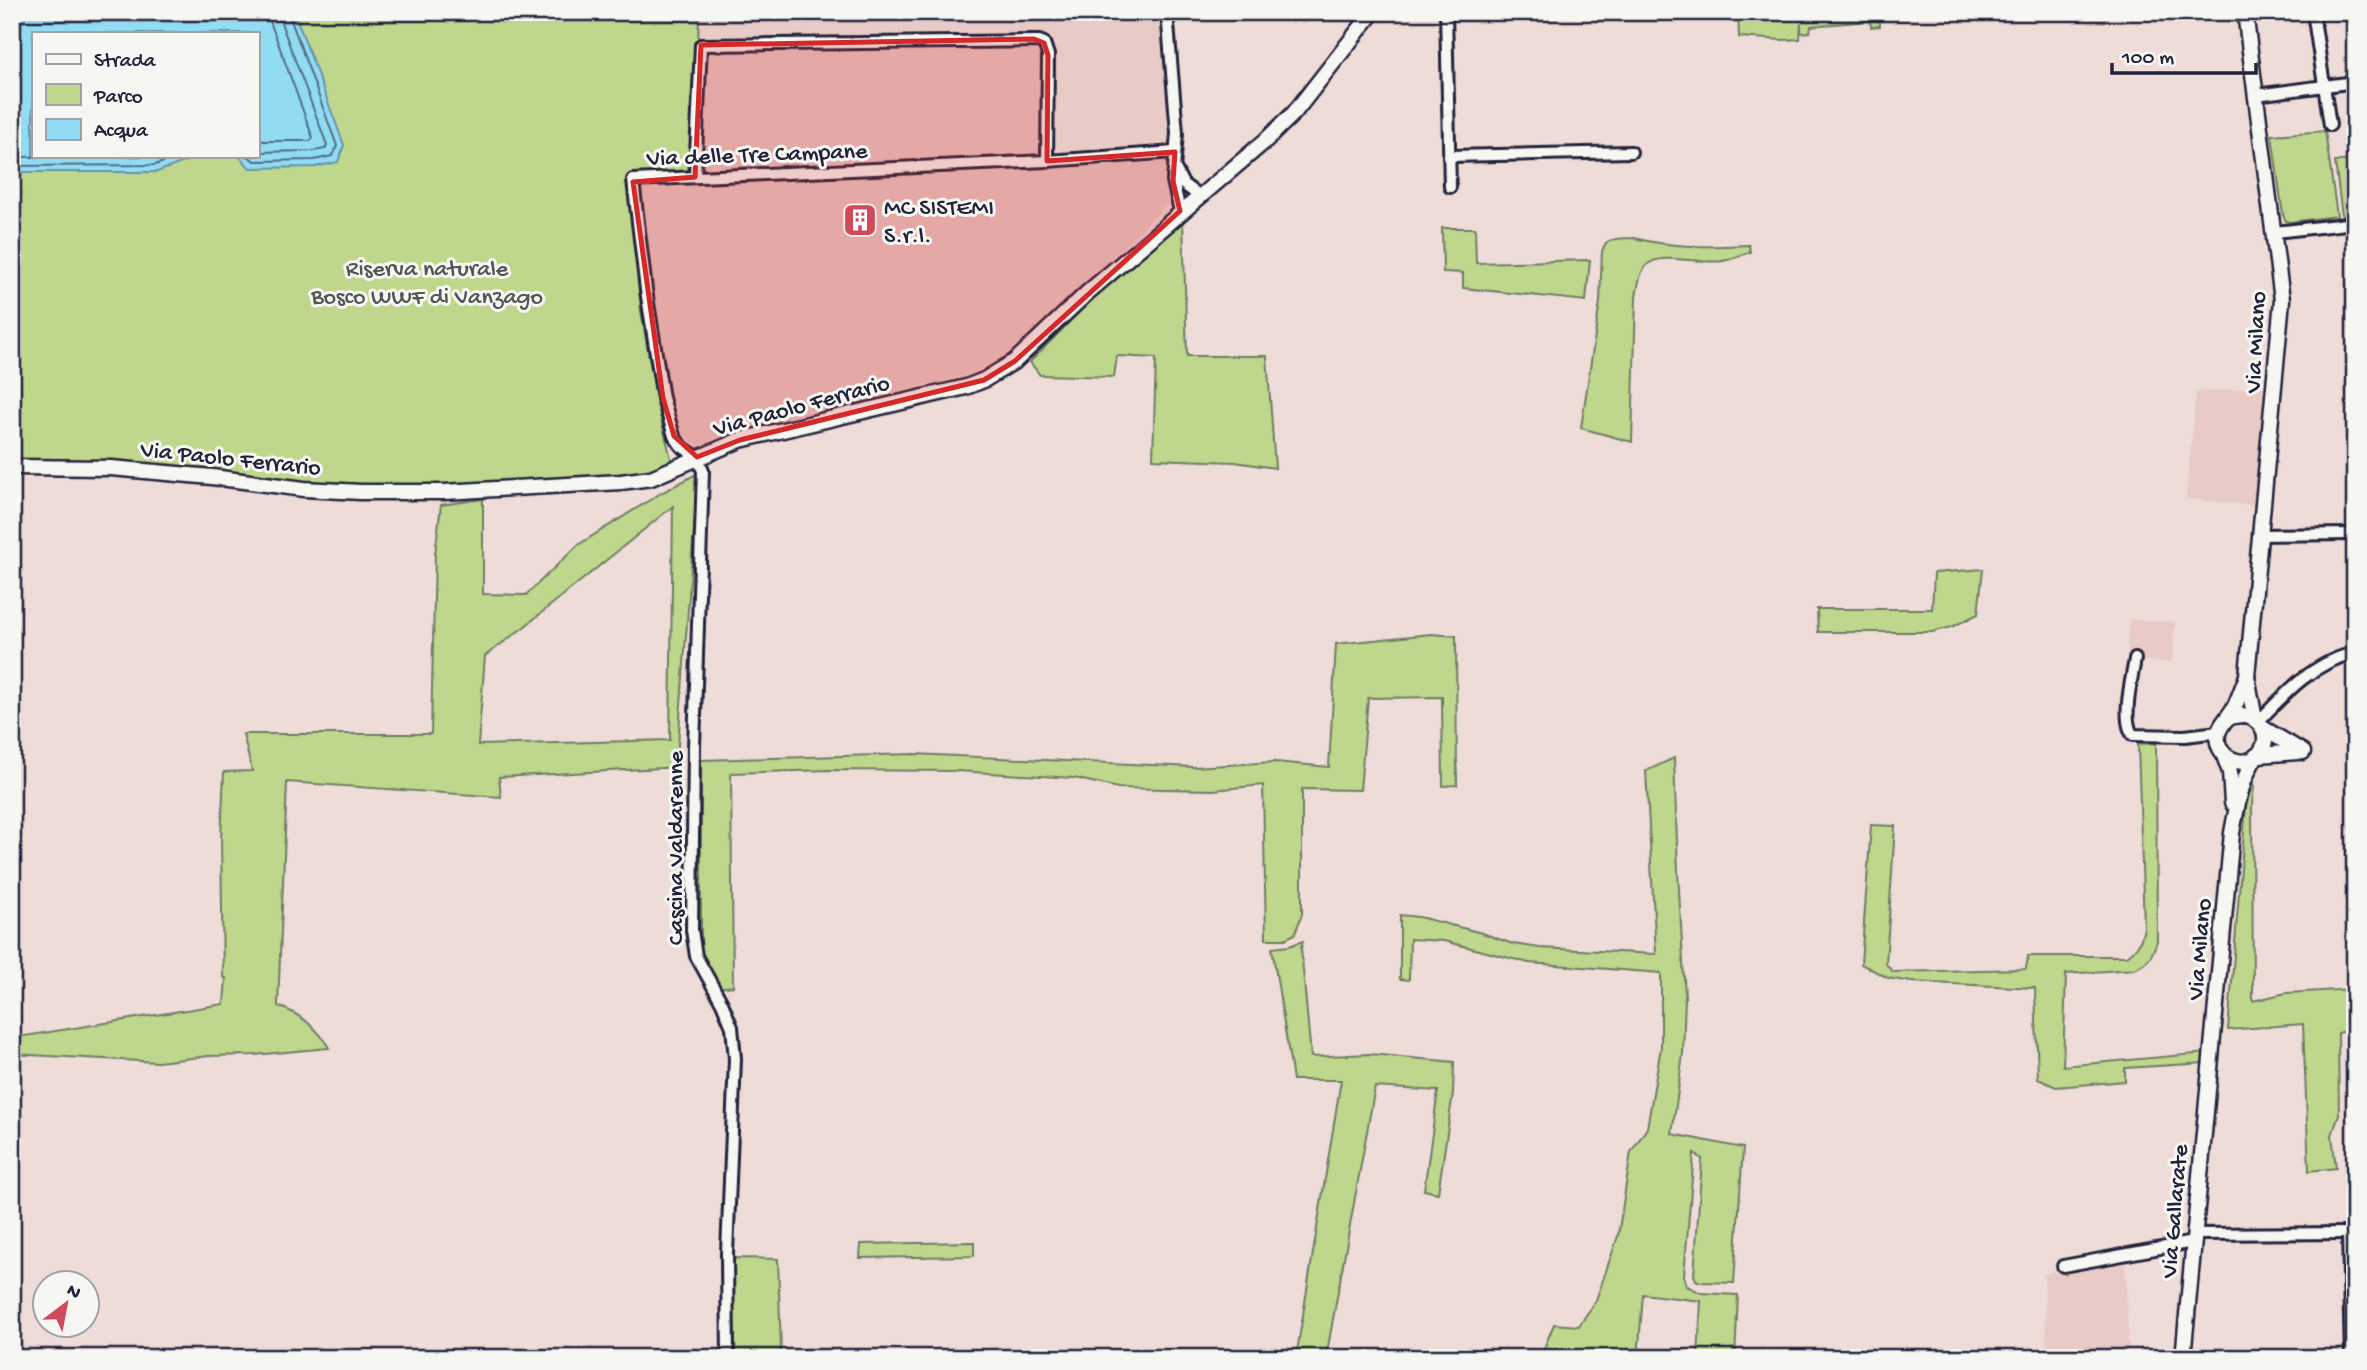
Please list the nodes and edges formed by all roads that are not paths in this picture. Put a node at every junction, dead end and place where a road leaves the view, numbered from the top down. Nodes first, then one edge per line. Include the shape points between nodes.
1 (1167, 12) edge
2 (1373, 12) edge
3 (1447, 12) edge
4 (2245, 12) edge
5 (2313, 12) edge
6 (2355, 82) edge
7 (2323, 86) junction
8 (2256, 95) junction
9 (2330, 125) dead end
10 (1175, 152) junction
11 (1631, 152) dead end
12 (1449, 156) junction
13 (1047, 161) junction
14 (1175, 169) junction
15 (695, 177) junction
16 (1450, 187) dead end
17 (1199, 196) junction
18 (1181, 211) junction
19 (2355, 223) edge
20 (2275, 232) junction
21 (697, 457) junction
22 (12, 467) edge
23 (2355, 534) edge
24 (2260, 535) junction
25 (2355, 653) edge
26 (2135, 659) dead end
27 (2247, 676) junction
28 (2258, 723) junction
29 (2222, 726) junction
30 (2223, 754) junction
31 (2257, 755) junction
32 (2232, 833) junction
33 (2210, 1069) joint
34 (2352, 1233) edge
35 (2193, 1238) junction
36 (2063, 1266) dead end
37 (728, 1358) edge
38 (2183, 1358) edge
39 (2351, 1358) edge

1 - 10 street
2 - 17 street, Via Paolo Ferrario via 1294,113
3 - 12 street
4 - 8 street, Via Milano
5 - 7 street
6 - 7 street
7 - 8 street
7 - 9 street
8 - 20 street, Via Milano
10 - 13 street, Via delle Tre Campane
10 - 14 street
11 - 12 street
12 - 16 street
13 - 15 street, Via delle Tre Campane
13 - 15 street via 1048,55 1040,41 701,45
14 - 17 street via 1183,184
14 - 18 street via 1174,190
15 - 21 street, Via delle Tre Campane via 633,181 663,398 674,436
17 - 18 street, Via Paolo Ferrario
18 - 21 street, Via Paolo Ferrario via 1015,361 984,380 740,440
19 - 20 street
20 - 24 street, Via Milano via 2282,300
21 - 22 street, Via Paolo Ferrario via 650,478 444,492 304,489 111,468
21 - 37 street, Cascina Valdarenne via 703,471 692,930 696,956 732,1027 735,1059
23 - 24 street
24 - 27 street, Via Milano
25 - 28 street via 2316,669
26 - 29 street via 2129,699 2133,736 2185,736
27 - 28 street, Via Milano
27 - 29 street, Via Milano
28 - 29 street via 2241,715
28 - 31 street via 2264,740
28 - 31 street via 2303,752
29 - 30 street via 2217,740
30 - 31 street via 2236,761
30 - 32 street, Via Milano via 2230,772
31 - 32 street, Via Milano via 2244,779
32 - 33 street, Via Milano
33 - 35 street, Via Gallarate
34 - 35 street
34 - 39 street
35 - 36 street
35 - 38 street, Via Gallarate

